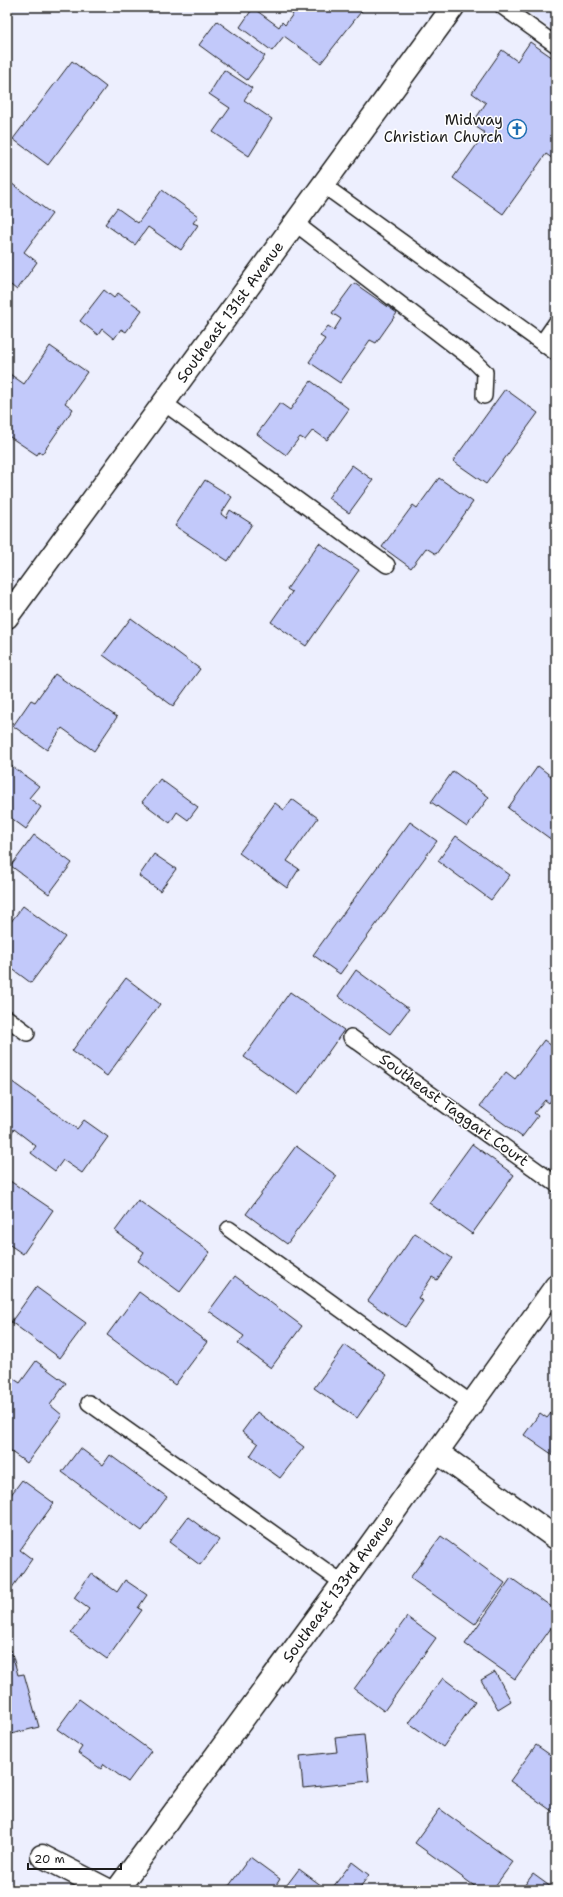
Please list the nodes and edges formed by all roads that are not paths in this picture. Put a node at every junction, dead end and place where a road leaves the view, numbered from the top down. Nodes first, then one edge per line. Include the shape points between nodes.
1 (453, 7) edge
2 (503, 7) edge
3 (556, 45) edge
4 (323, 185) junction
5 (295, 223) junction
6 (556, 323) edge
7 (542, 343) junction
8 (556, 353) edge
9 (484, 396) dead end
10 (164, 403) junction
11 (387, 565) dead end
12 (8, 613) edge
13 (7, 1018) edge
14 (27, 1032) dead end
15 (351, 1037) dead end
16 (556, 1184) edge
17 (229, 1229) dead end
18 (556, 1286) edge
19 (89, 1403) dead end
20 (471, 1403) junction
21 (437, 1452) junction
22 (556, 1538) edge
23 (343, 1583) junction
24 (42, 1856) dead end
25 (108, 1890) edge
26 (117, 1890) edge

1 - 4 street, Southeast 131st Avenue
2 - 3 lane
4 - 5 street, Southeast 131st Avenue
4 - 7 lane
5 - 9 lane via 473,360 485,372
5 - 10 street, Southeast 131st Avenue
6 - 7 lane
7 - 8 lane
10 - 11 lane
10 - 12 street, Southeast 131st Avenue
13 - 14 lane
15 - 16 lane, Southeast Taggart Court
17 - 20 lane
18 - 20 street, Southeast 133rd Avenue
19 - 23 lane
20 - 21 street, Southeast 133rd Avenue
21 - 22 street
21 - 23 street, Southeast 133rd Avenue
23 - 26 street, Southeast 133rd Avenue
24 - 25 street

